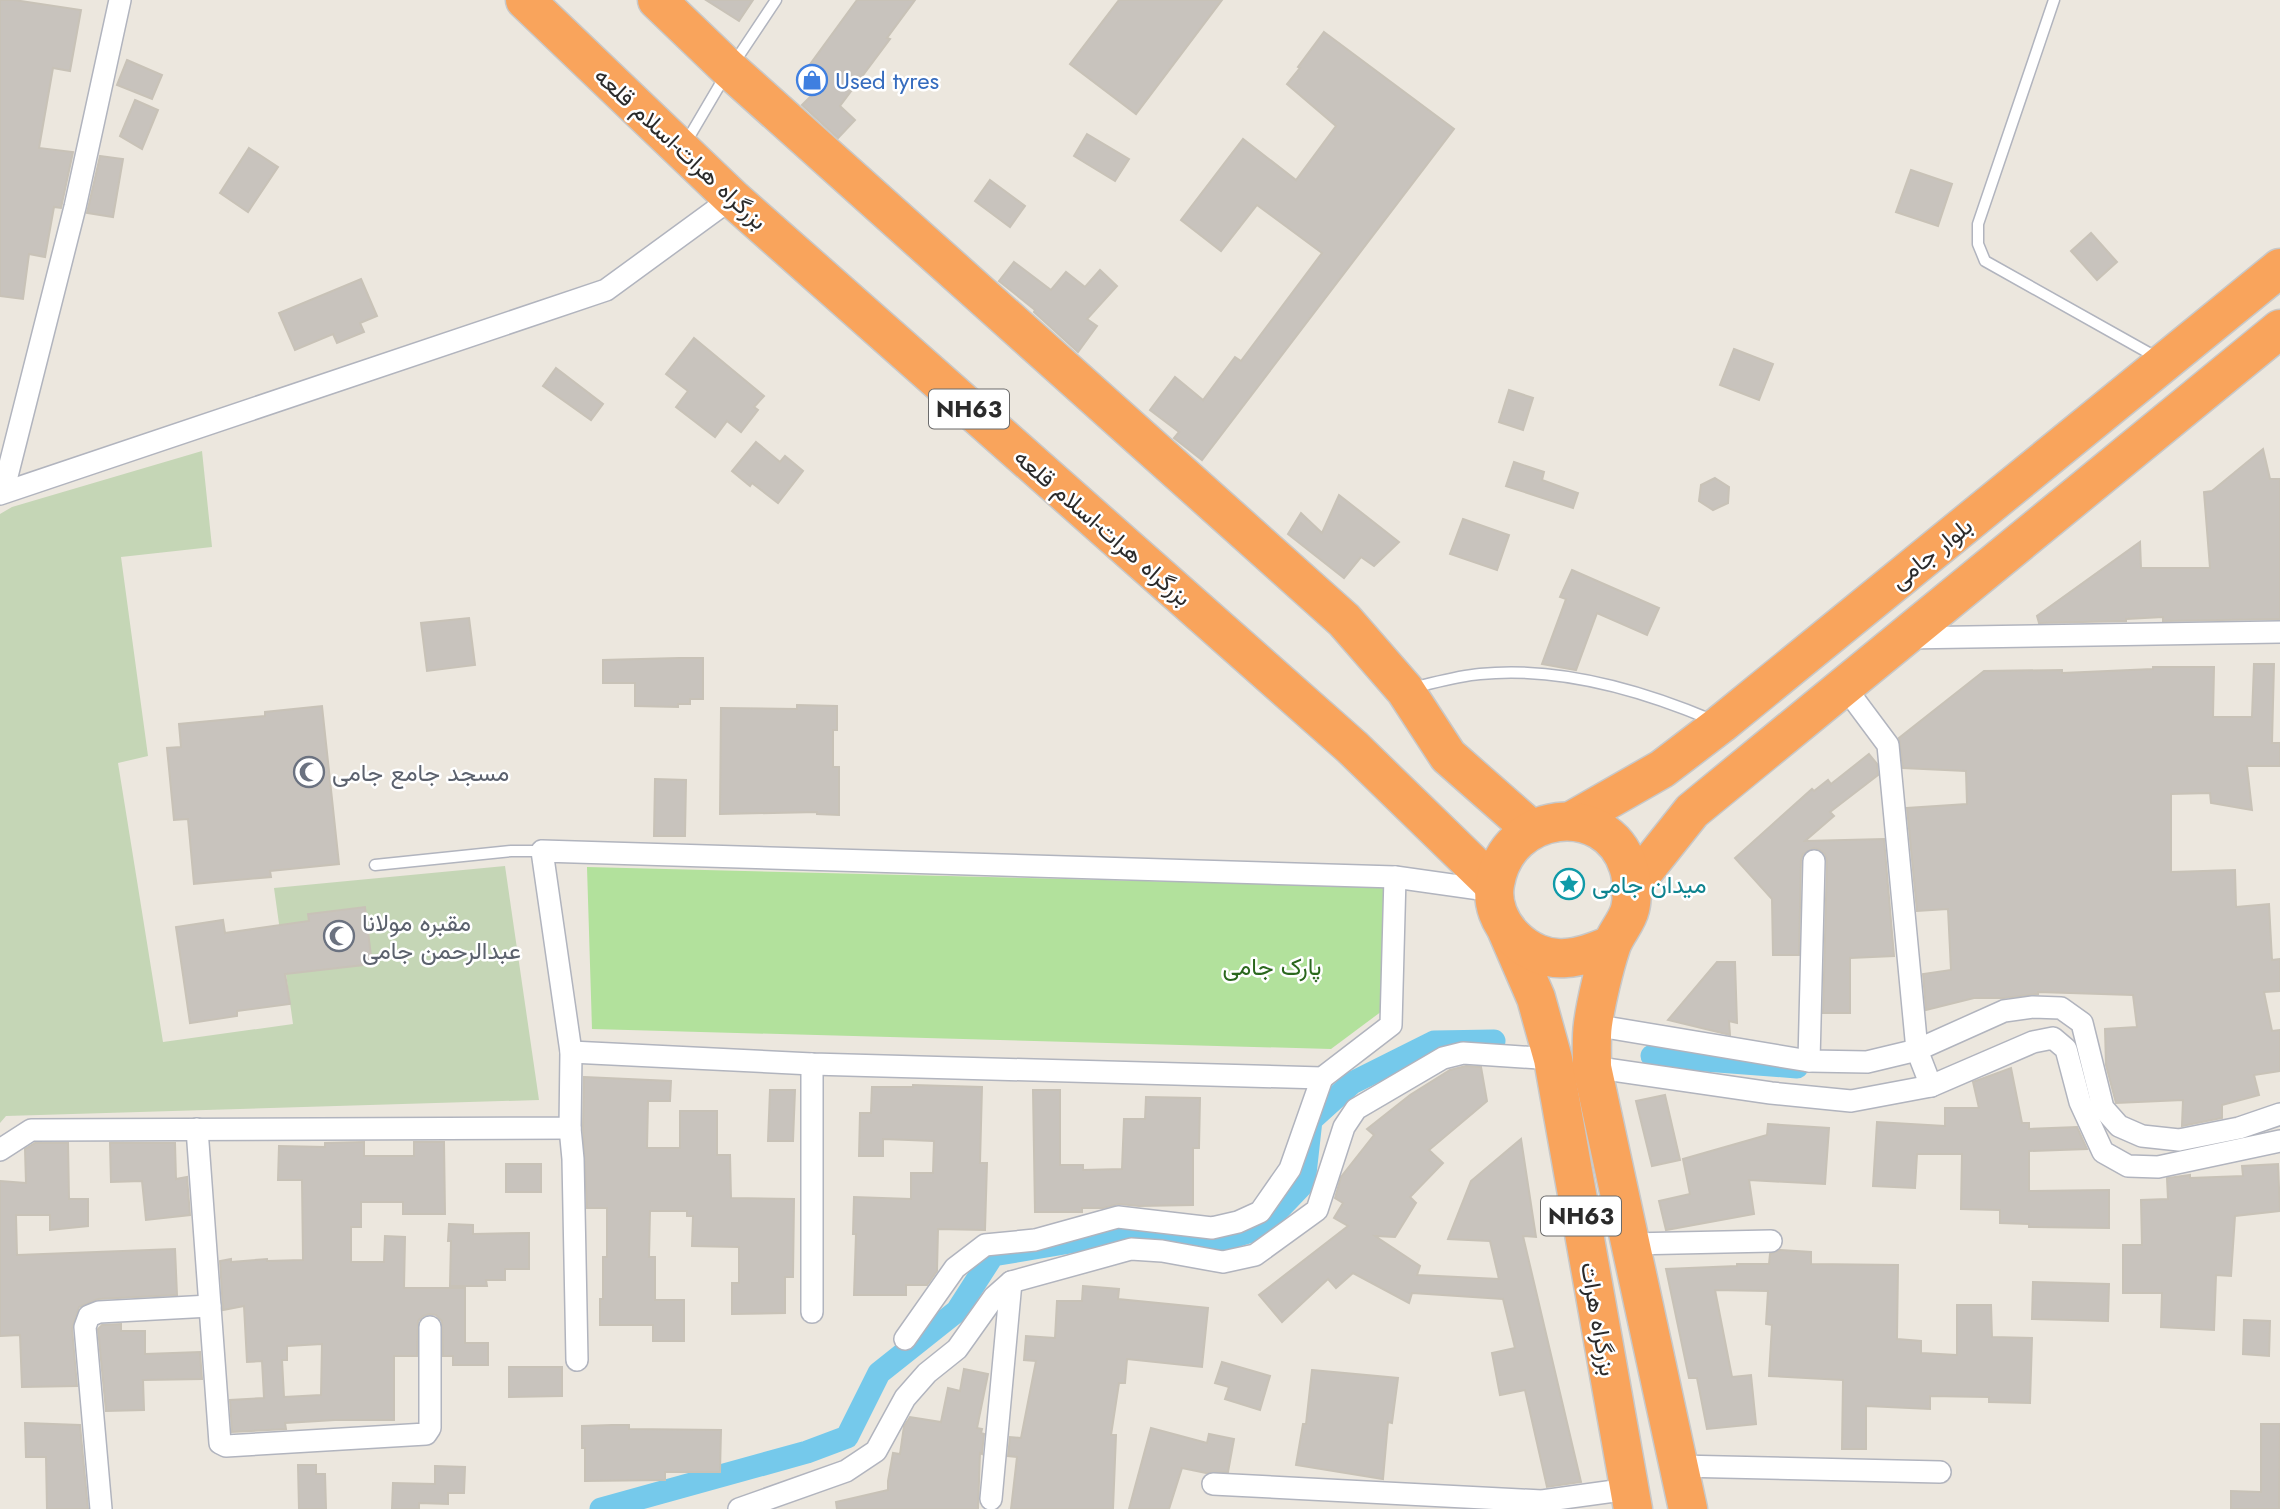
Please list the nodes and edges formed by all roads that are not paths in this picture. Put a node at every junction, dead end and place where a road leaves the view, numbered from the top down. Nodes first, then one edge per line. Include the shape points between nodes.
1 (120, 0) edge
2 (525, 0) edge
3 (657, 0) edge
4 (776, 0) edge
5 (2054, 0) edge
6 (729, 69) junction
7 (682, 149) junction
8 (732, 198) junction
9 (2280, 268) edge
10 (2280, 329) edge
11 (2165, 362) junction
12 (2, 493) edge
13 (2280, 632) edge
14 (1902, 638) junction
15 (1844, 687) junction
16 (1405, 690) junction
17 (1721, 724) junction
18 (1571, 821) junction
19 (1531, 829) junction
20 (542, 851) junction
21 (1814, 861) dead end
22 (375, 865) dead end
23 (1395, 877) junction
24 (1494, 888) junction
25 (1630, 889) junction
26 (1506, 929) junction
27 (1611, 945) junction
28 (1592, 1025) junction
29 (1917, 1050) junction
30 (570, 1052) junction
31 (1553, 1059) junction
32 (1809, 1060) junction
33 (812, 1064) junction
34 (1592, 1067) junction
35 (1322, 1078) junction
36 (1931, 1086) junction
37 (2280, 1114) edge
38 (570, 1128) junction
39 (2239, 1128) junction
40 (197, 1129) junction
41 (2280, 1141) edge
42 (2244, 1149) junction
43 (0, 1150) edge
44 (1771, 1241) dead end
45 (1630, 1244) junction
46 (1011, 1282) junction
47 (210, 1306) junction
48 (812, 1312) dead end
49 (430, 1327) dead end
50 (905, 1339) dead end
51 (577, 1360) dead end
52 (1678, 1466) junction
53 (1940, 1472) dead end
54 (1213, 1484) dead end
55 (991, 1499) dead end
56 (1631, 1499) edge
57 (101, 1509) edge
58 (739, 1509) edge
59 (1688, 1509) edge

1 - 12 street via 75,206
2 - 7 highway, بزرگراه هرات-اسلام قلعه / NH63
3 - 6 highway
4 - 6 lane
5 - 11 lane via 1978,225 1979,244 1985,261
6 - 7 lane
6 - 16 highway via 1344,620
7 - 8 highway, بزرگراه هرات-اسلام قلعه / NH63
8 - 12 street via 606,290
8 - 24 highway, بزرگراه هرات-اسلام قلعه / NH63 via 1352,747
9 - 11 highway, بلوار جامی
10 - 14 highway, بلوار جامی
11 - 17 highway, بلوار جامی
13 - 14 street
14 - 15 highway, بلوار جامی
15 - 25 highway, بلوار جامی via 1692,811
15 - 29 street via 1888,745
16 - 17 lane via 1479,674 1512,672 1579,679 1667,701
16 - 19 highway via 1448,755
17 - 18 highway, بلوار جامی via 1662,769
18 - 19 highway
18 - 25 highway, NH63 via 1607,836 1620,850 1629,868
19 - 24 highway via 1513,843 1500,862
20 - 22 lane
20 - 23 street
20 - 30 street
21 - 32 street
23 - 24 street
23 - 35 street via 1391,1025
24 - 26 highway, NH63 via 1497,911
25 - 27 highway, NH63 via 1630,909
26 - 27 highway via 1521,945 1563,959
26 - 31 highway, بزرگراه هرات / NH63 via 1536,998
27 - 28 highway, بزرگراه هرات / NH63
28 - 32 street
28 - 34 highway, بزرگراه هرات / NH63
29 - 32 street via 1867,1062
29 - 36 street
29 - 39 street via 2004,1011 2061,1008 2082,1023 2103,1108 2119,1126 2142,1136 2179,1140
30 - 33 street
30 - 38 street
31 - 46 street via 1463,1053 1443,1058 1356,1109 1344,1127 1317,1210 1255,1255 1223,1262 1131,1249
31 - 56 highway, بزرگراه هرات / NH63
33 - 35 street
33 - 48 street
34 - 36 street via 1851,1101
34 - 45 highway, بزرگراه هرات / NH63
35 - 50 street via 1290,1169 1260,1212 1212,1228 1118,1217 1035,1240 985,1245 955,1268
36 - 42 street via 2033,1042 2053,1038 2066,1049 2080,1102 2103,1152 2128,1166 2158,1167
37 - 39 street
38 - 40 street
38 - 51 street
39 - 42 street
40 - 43 street via 32,1130
40 - 47 street
41 - 42 street
44 - 45 street
45 - 52 highway, بزرگراه هرات / NH63
46 - 55 street
46 - 58 street via 957,1349 905,1398 876,1451 846,1471
47 - 49 street via 218,1437 226,1446 426,1434 430,1428
47 - 57 street via 89,1316 85,1327
52 - 53 street
52 - 59 highway, بزرگراه هرات / NH63
54 - 56 street via 1542,1501

